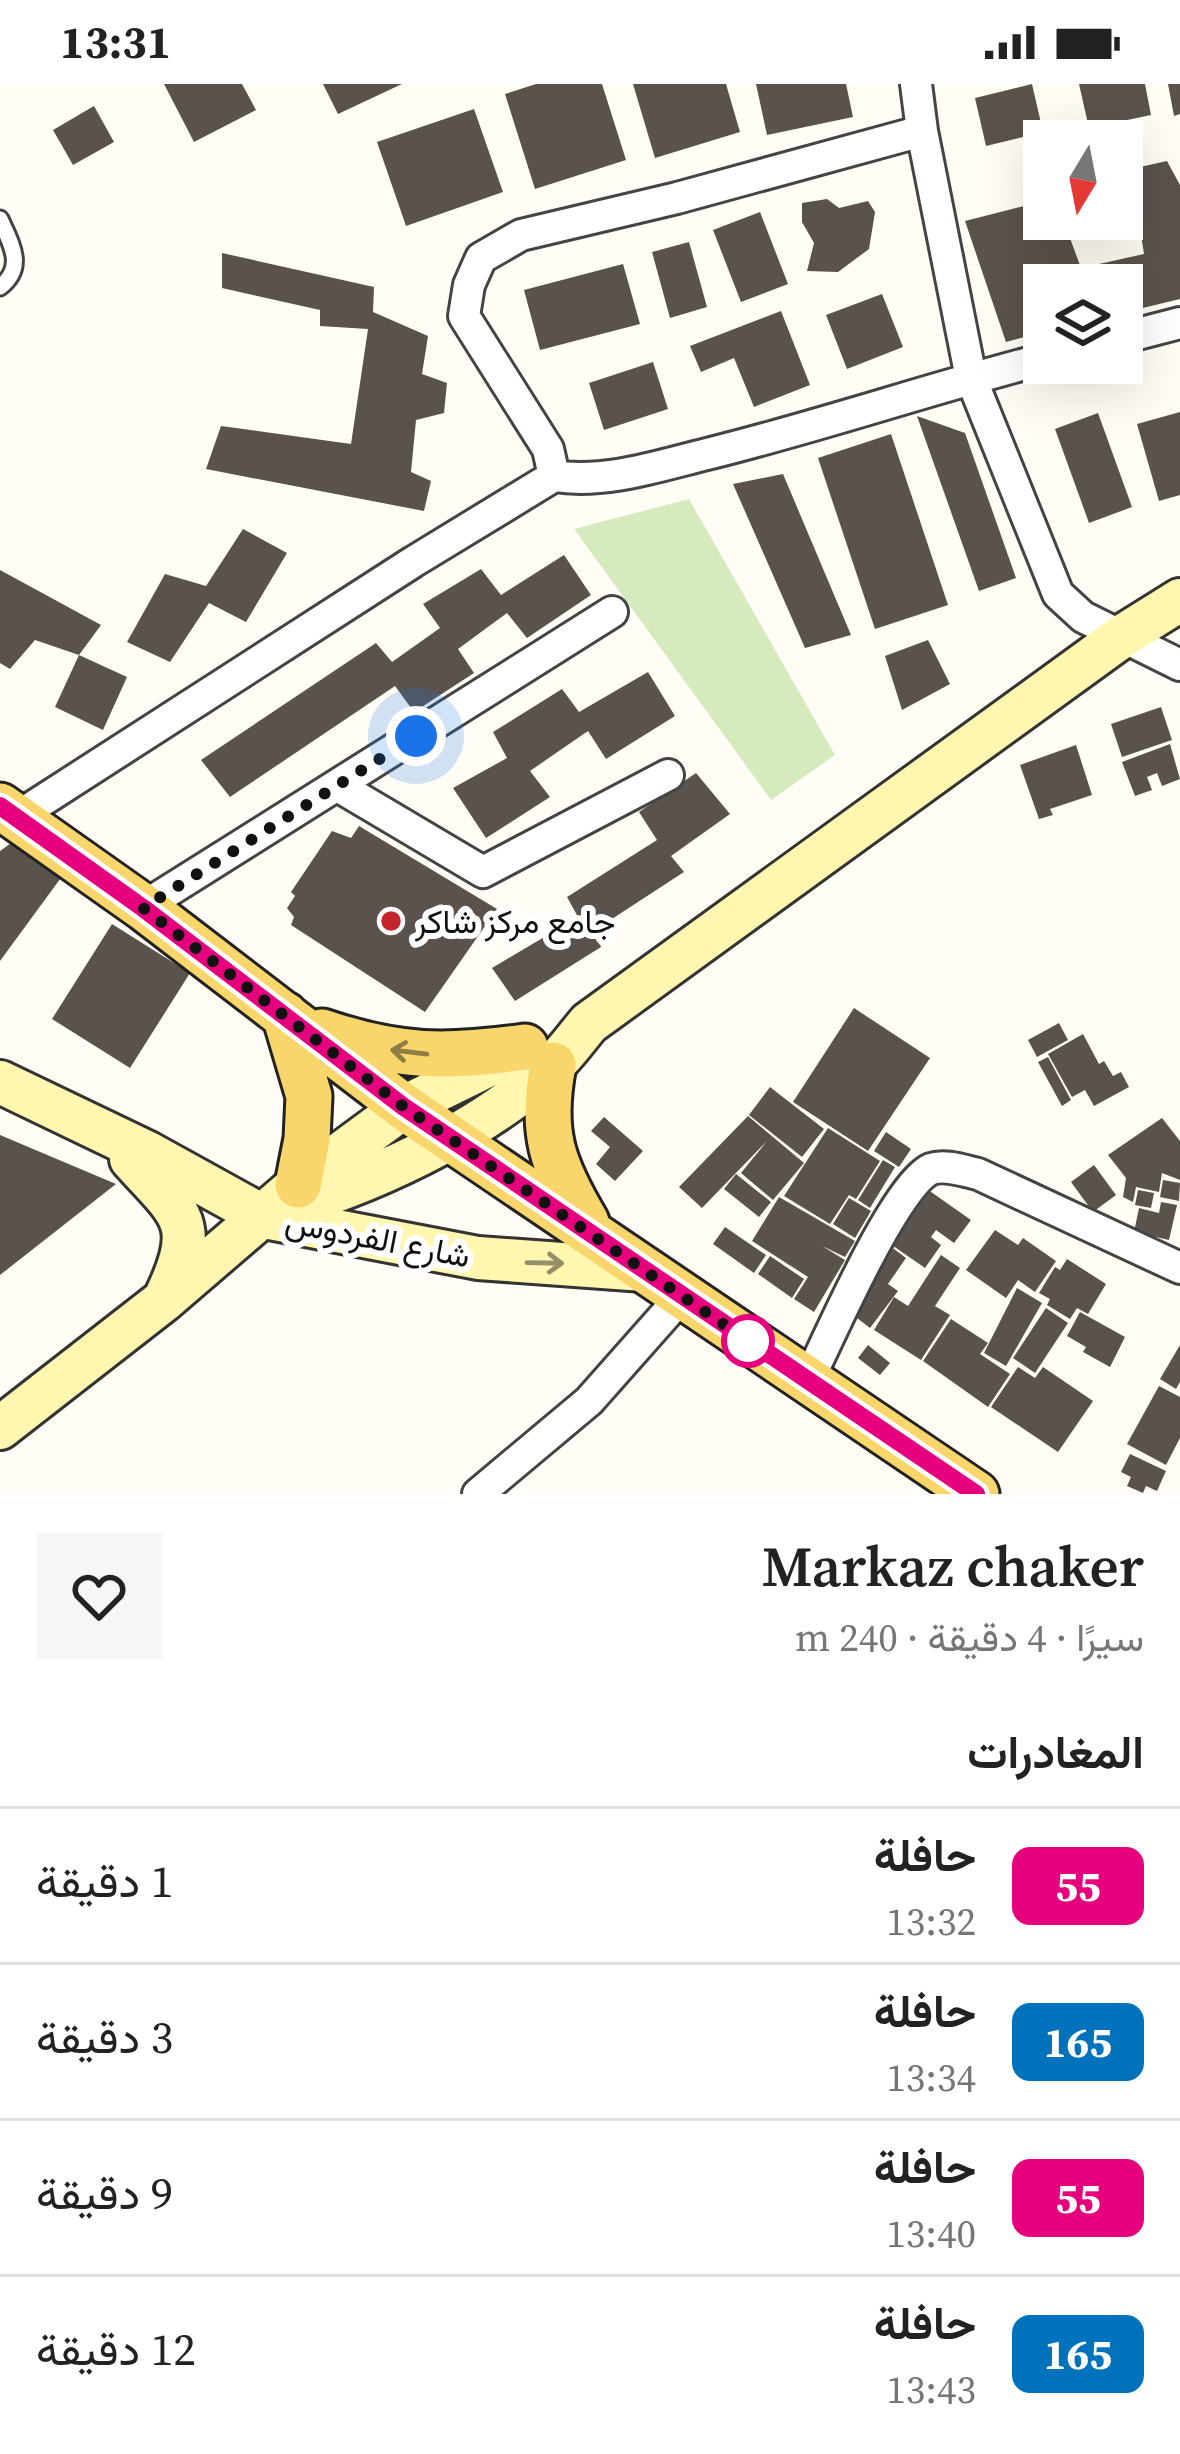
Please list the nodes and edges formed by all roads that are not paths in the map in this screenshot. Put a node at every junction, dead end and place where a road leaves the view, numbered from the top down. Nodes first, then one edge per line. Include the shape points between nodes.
1 (916, 84) edge
2 (922, 131) junction
3 (0, 219) edge
4 (0, 286) edge
5 (1180, 323) edge
6 (1143, 333) edge
7 (1023, 364) edge
8 (970, 378) junction
9 (554, 476) junction
10 (1180, 600) edge
11 (612, 612) dead end
12 (1124, 635) junction
13 (1180, 665) edge
14 (668, 776) dead end
15 (338, 786) junction
16 (8, 812) edge
17 (143, 908) junction
18 (290, 1019) junction
19 (539, 1056) junction
20 (0, 1082) edge
21 (404, 1107) junction
22 (110, 1137) junction
23 (449, 1137) junction
24 (278, 1204) junction
25 (594, 1235) junction
26 (1180, 1268) edge
27 (644, 1270) junction
28 (682, 1296) junction
29 (164, 1301) junction
30 (808, 1381) junction
31 (0, 1428) edge
32 (478, 1494) edge
33 (976, 1494) edge

1 - 2 street
2 - 8 street
2 - 9 street via 521,235 482,258 464,316 548,449
3 - 4 lane via 15,270
5 - 6 street
7 - 8 street
8 - 9 street via 680,460 583,481
8 - 12 street via 1058,594
9 - 16 street
10 - 12 main road
11 - 15 street
12 - 13 street
12 - 19 main road
14 - 15 street via 483,872
15 - 17 street
16 - 17 main road
17 - 18 main road
19 -> 18 main road via 362,1046
18 - 21 main road
18 - 24 main road via 309,1096 308,1138
19 - 21 main road
19 - 23 main road via 491,1113
19 - 25 main road via 551,1153
20 - 22 main road, شارع الفردوس
21 - 23 main road
21 - 24 main road
22 - 24 main road, شارع الفردوس
22 - 29 main road via 172,1201 185,1231
23 - 24 main road via 322,1198
23 - 25 main road
24 -> 27 main road, شارع الفردوس via 478,1258
24 - 29 main road
25 - 27 main road
26 - 30 street via 978,1174 929,1170 904,1195
27 - 28 main road
28 - 30 main road
28 - 32 street via 589,1401
29 - 31 main road
30 - 33 main road

